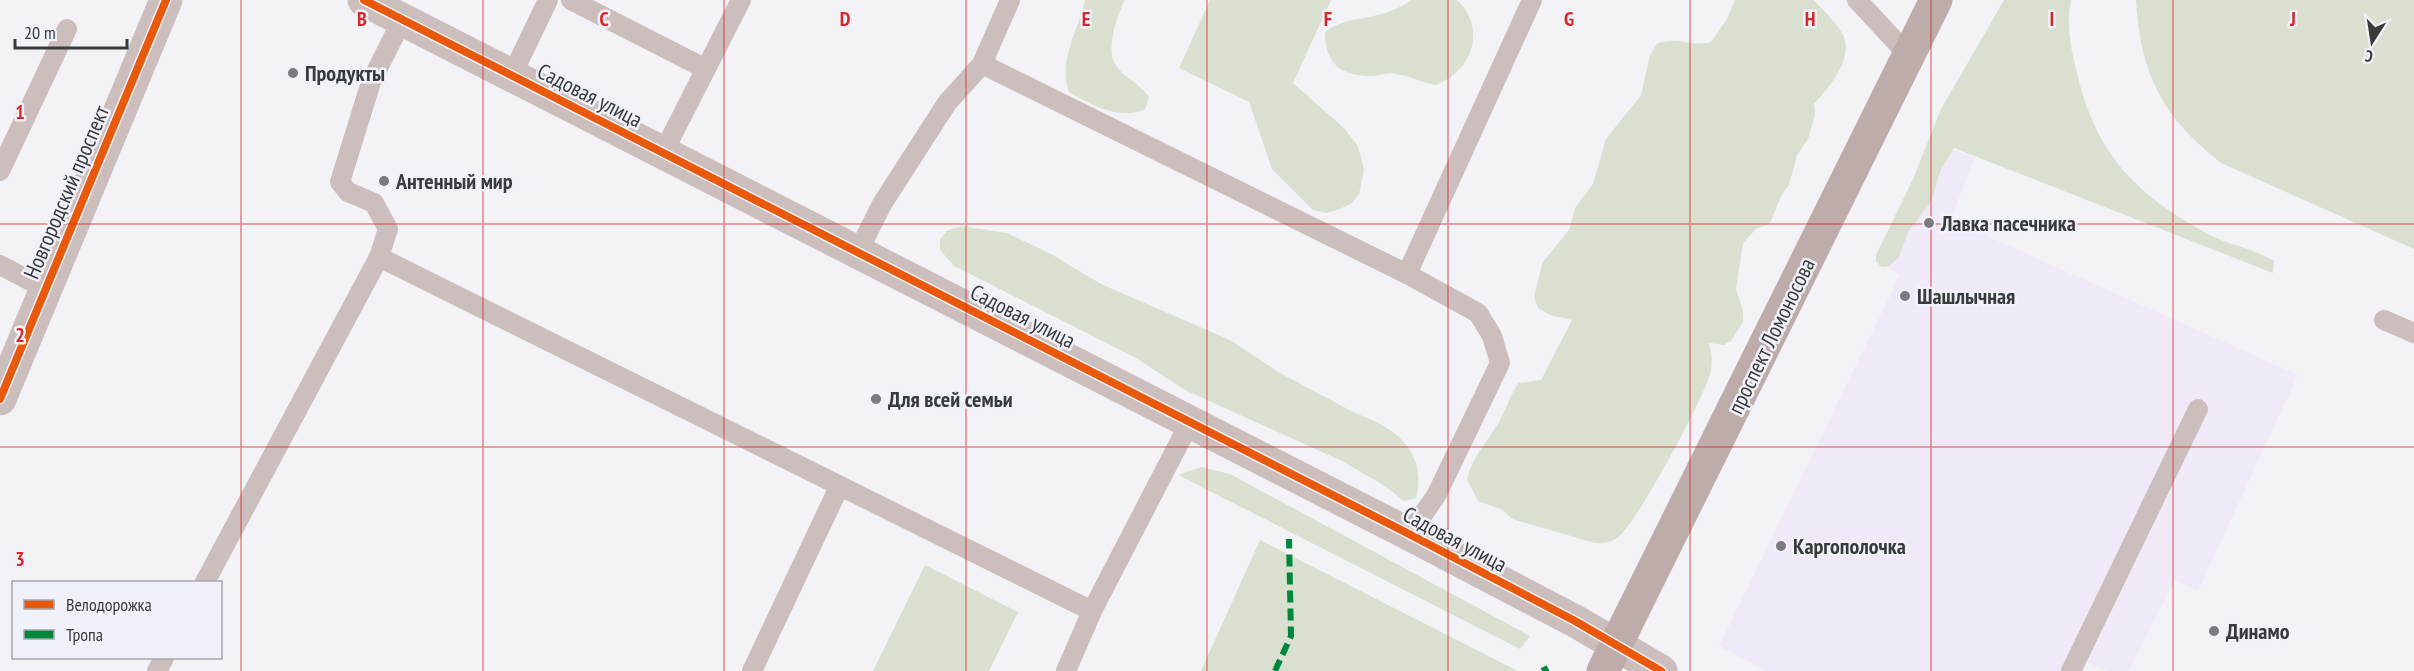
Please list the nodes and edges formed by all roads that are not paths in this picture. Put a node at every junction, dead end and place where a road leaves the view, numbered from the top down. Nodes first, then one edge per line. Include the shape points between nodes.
1 (166, 0) edge
2 (364, 0) edge
3 (548, 0) edge
4 (571, 0) edge
5 (741, 0) edge
6 (1010, 0) edge
7 (1532, 0) edge
8 (1857, 0) edge
9 (1936, 0) edge
10 (597, 6) edge
11 (402, 20) junction
12 (67, 29) dead end
13 (1910, 57) junction
14 (982, 64) junction
15 (706, 69) junction
16 (512, 75) junction
17 (663, 153) junction
18 (0, 171) edge
19 (858, 252) junction
20 (379, 257) junction
21 (0, 265) edge
22 (1407, 274) junction
23 (46, 289) junction
24 (2384, 320) dead end
25 (2414, 333) edge
26 (0, 399) edge
27 (2198, 409) dead end
28 (1190, 422) junction
29 (840, 487) junction
30 (1409, 534) junction
31 (206, 581) edge
32 (1092, 611) junction
33 (1610, 657) edge
34 (752, 671) edge
35 (1066, 671) edge
36 (1661, 671) edge
37 (2072, 671) edge

1 - 23 street, Новгородский проспект
2 - 11 street, Садовая улица
3 - 16 lane
4 - 10 lane
5 - 15 lane
6 - 14 lane
7 - 22 lane
8 - 13 lane
9 - 13 main road, проспект Ломоносова
10 - 15 lane
11 - 16 street, Садовая улица
11 - 20 lane via 371,82 340,182 348,192 374,203 388,229
12 - 18 lane
13 - 33 main road, проспект Ломоносова
14 - 19 lane via 947,103 882,204
14 - 22 lane
15 - 17 lane
16 - 17 street, Садовая улица
17 - 19 street, Садовая улица
19 - 28 street, Садовая улица
20 - 29 lane
20 - 31 lane
21 - 23 lane
22 - 30 lane via 1478,313 1492,336 1500,363 1436,496
23 - 26 street, Новгородский проспект
24 - 25 lane
27 - 37 lane
28 - 30 street, Садовая улица
28 - 32 lane
29 - 32 lane
29 - 34 lane
30 - 33 street, Садовая улица
32 - 35 lane
33 - 36 street, Садовая улица

